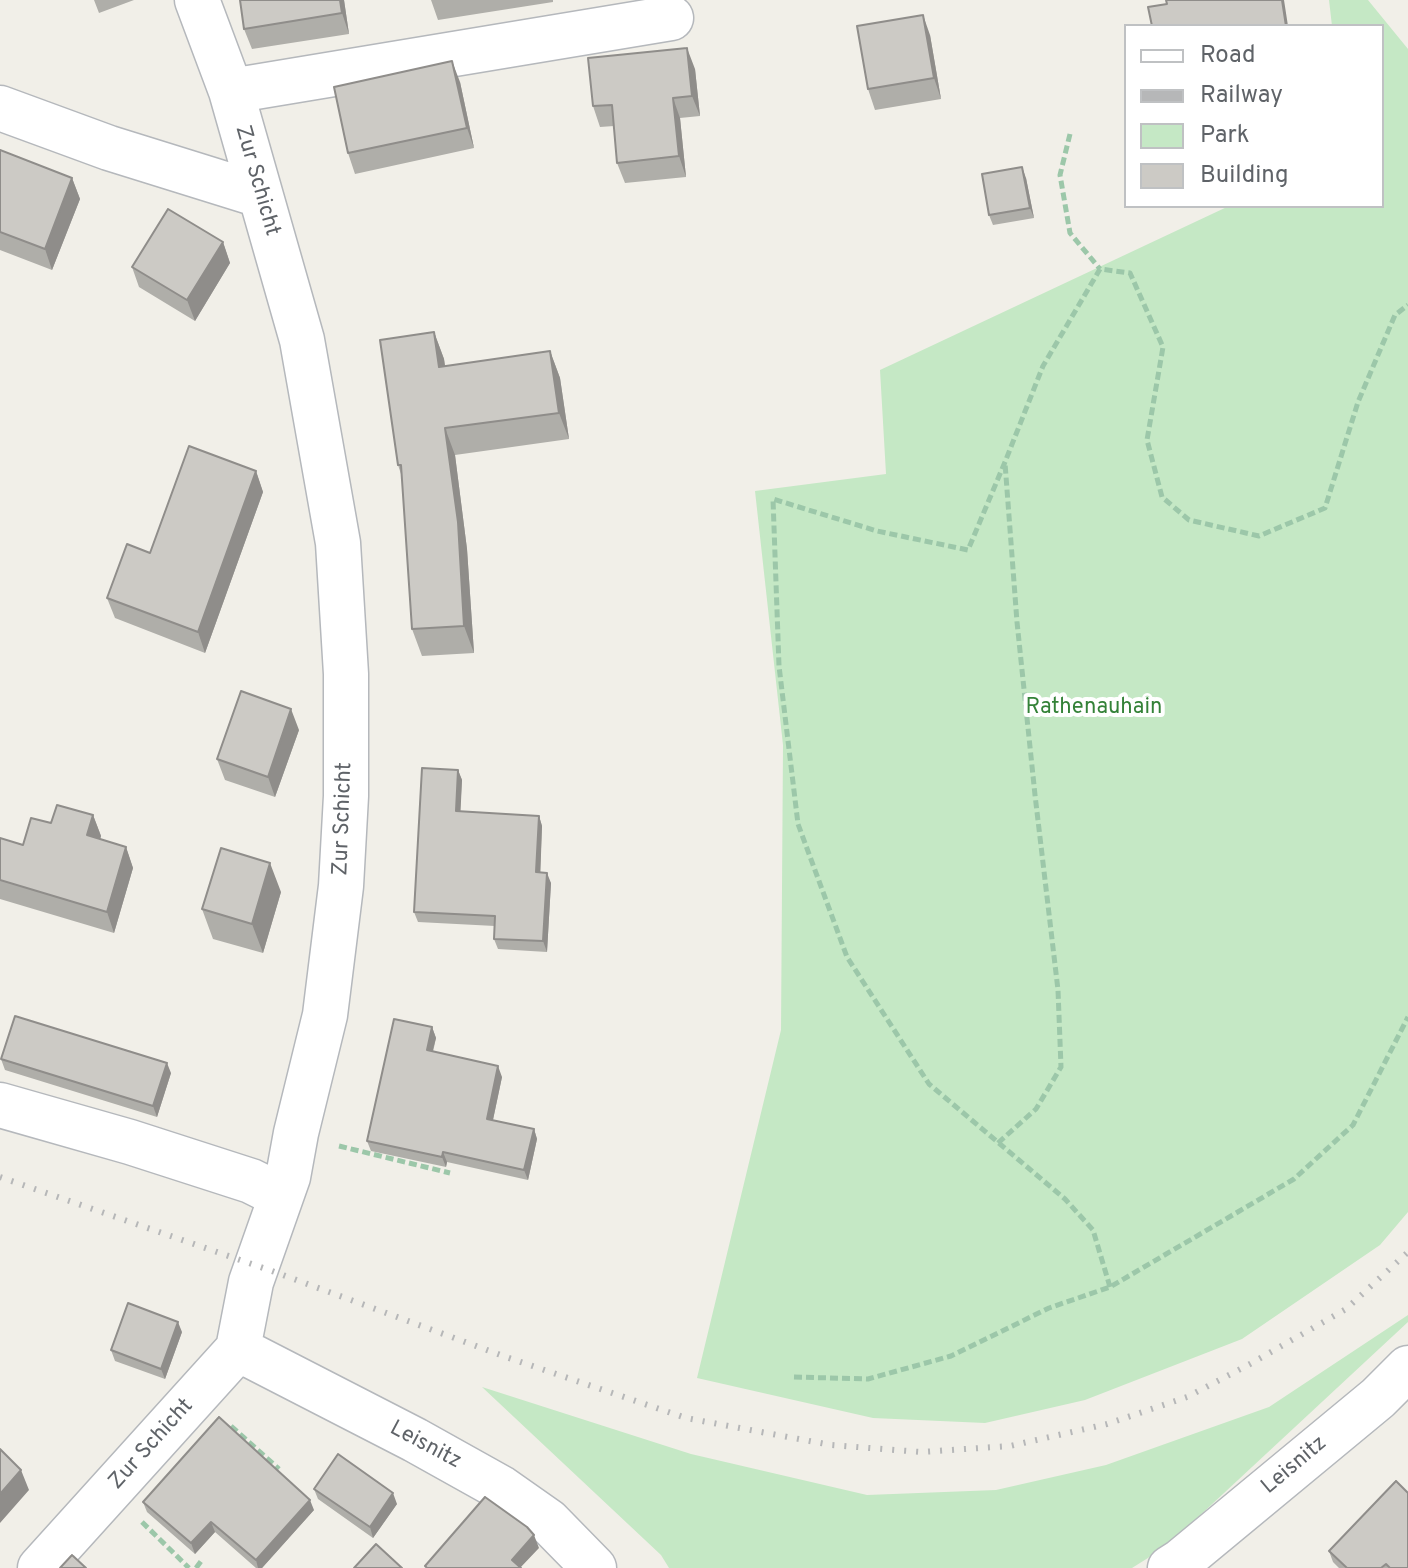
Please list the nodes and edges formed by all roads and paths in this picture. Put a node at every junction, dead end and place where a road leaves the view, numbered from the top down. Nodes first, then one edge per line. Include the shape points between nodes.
1 (197, 0) edge
2 (671, 18) dead end
3 (231, 91) junction
4 (0, 108) edge
5 (1070, 134) dead end
6 (260, 195) junction
7 (1100, 269) junction
8 (1408, 305) edge
9 (1005, 462) junction
10 (1408, 1017) edge
11 (0, 1105) edge
12 (328, 1143) dead end
13 (998, 1143) junction
14 (450, 1173) dead end
15 (281, 1196) junction
16 (1110, 1287) junction
17 (238, 1349) junction
18 (1408, 1368) edge
19 (794, 1377) dead end
20 (221, 1417) edge
21 (279, 1469) edge
22 (139, 1519) dead end
23 (202, 1560) dead end
24 (1180, 1566) edge
25 (40, 1568) edge
26 (189, 1568) edge
27 (196, 1568) edge
28 (594, 1568) edge

1 - 3 street, Zur Schicht
2 - 3 street
3 - 6 street, Zur Schicht
4 - 6 street
5 - 7 path via 1060,175 1070,233
6 - 15 street, Zur Schicht via 302,340 338,543 346,674 346,796 329,986
7 - 8 path via 1130,273 1163,347 1147,440 1162,497 1189,520 1259,536 1325,508 1358,402 1395,315
7 - 9 path via 1043,366
9 - 13 path via 1017,622 1058,990 1061,1067 1036,1109
9 - 13 path via 968,550 877,531 773,499 779,666 798,824 847,957 929,1084
10 - 16 path via 1353,1125 1304,1170
11 - 15 street via 251,1181
12 - 14 path
13 - 16 path via 1093,1230
15 - 17 street, Zur Schicht via 251,1282
16 - 19 path via 1049,1308 951,1356 868,1379
17 - 25 street, Zur Schicht
17 - 28 street, Leisnitz via 501,1488 548,1521
18 - 24 street, Leisnitz
20 - 21 path
22 - 26 path
23 - 27 path

